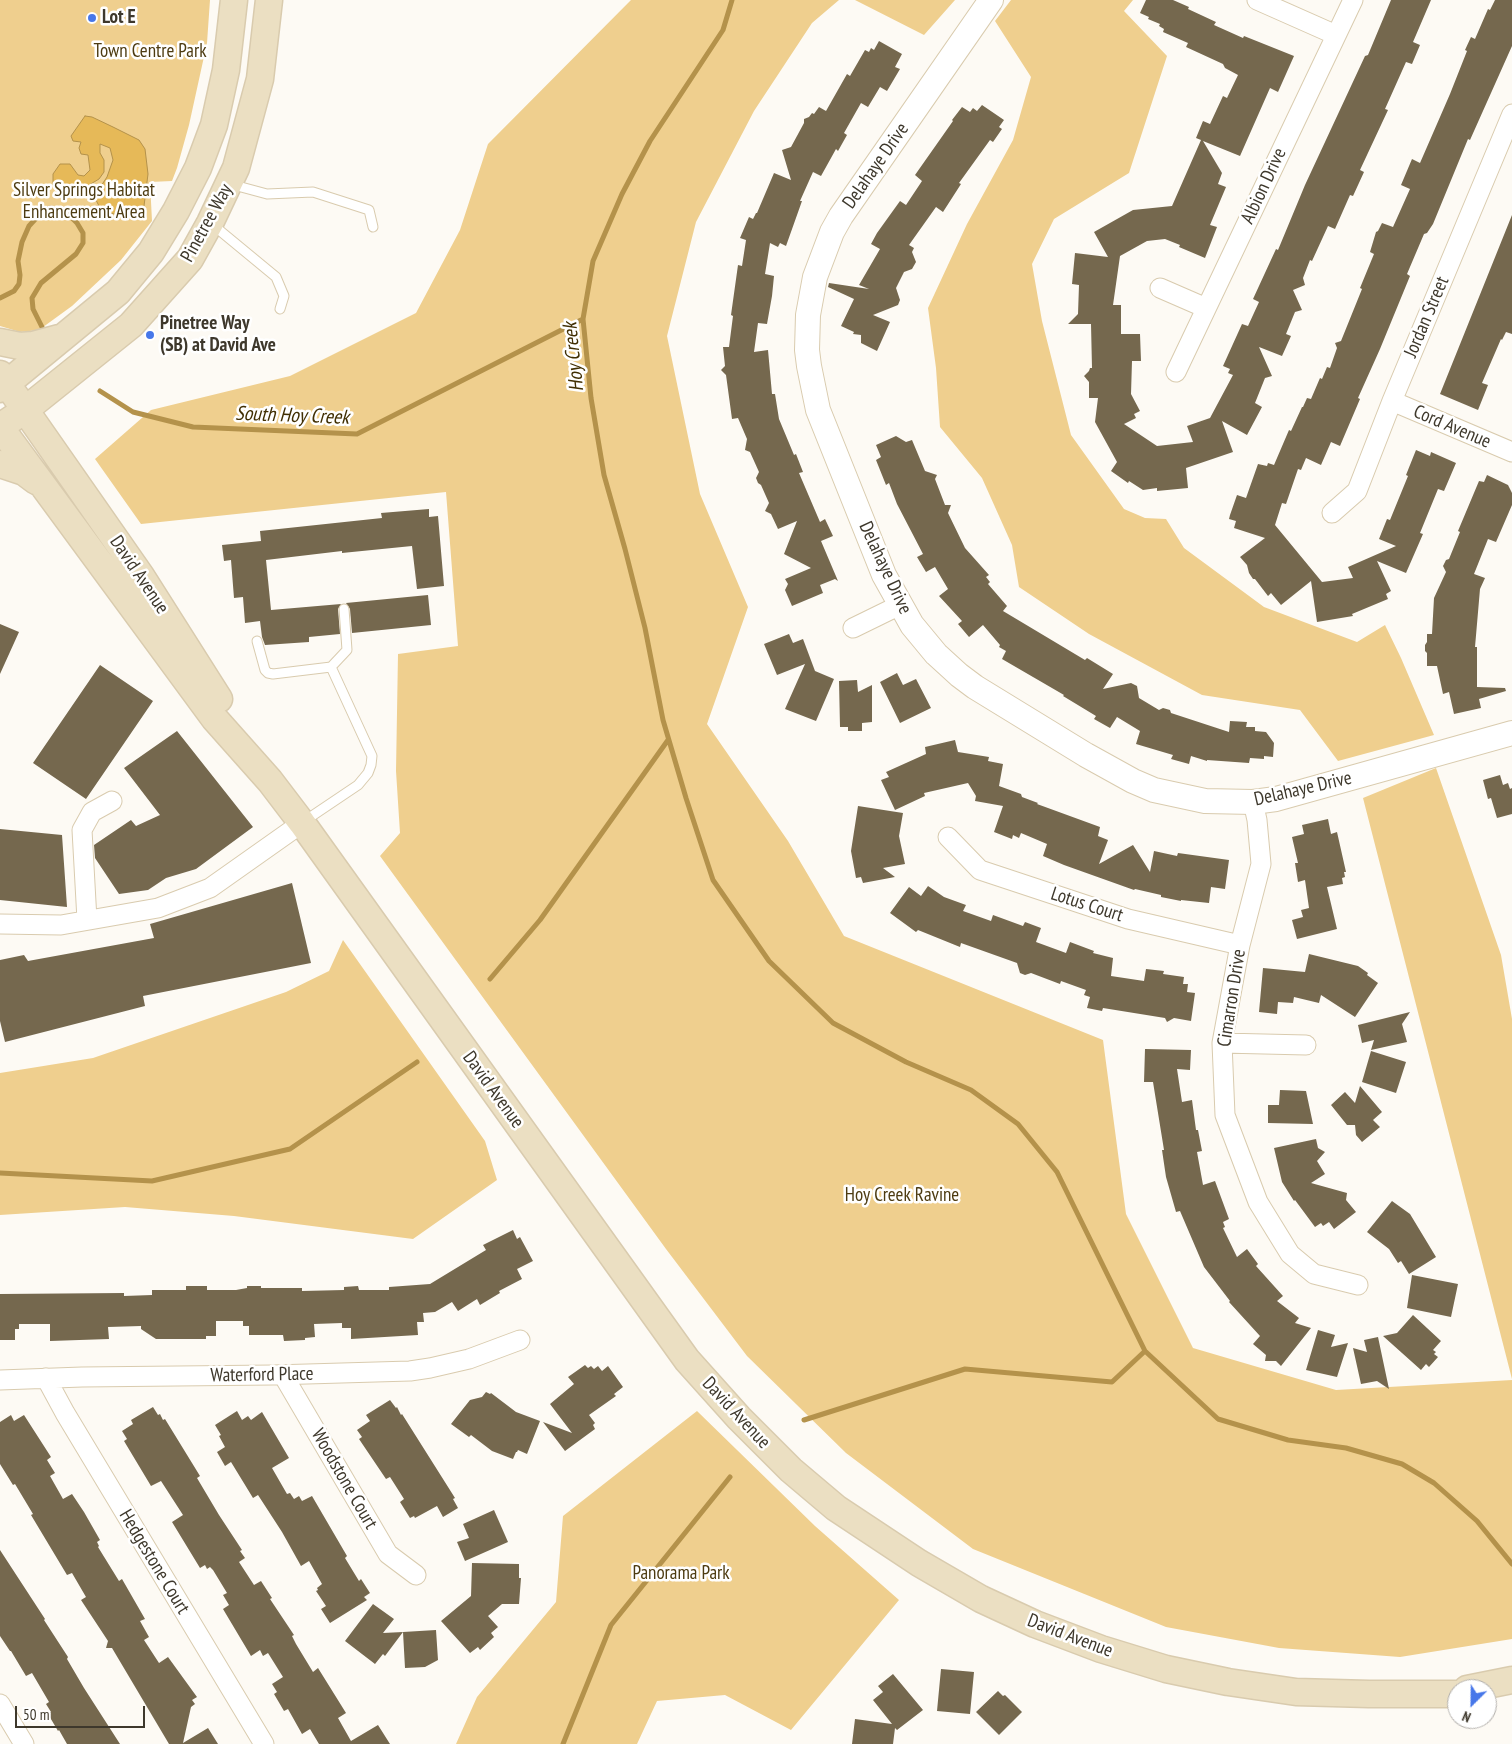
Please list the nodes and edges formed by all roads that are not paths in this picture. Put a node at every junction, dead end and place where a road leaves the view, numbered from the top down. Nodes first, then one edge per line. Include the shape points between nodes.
1 (234, 0) edge
2 (269, 0) edge
3 (991, 0) edge
4 (1258, 0) edge
5 (1353, 0) edge
6 (1336, 35) junction
7 (1512, 114) edge
8 (230, 184) junction
9 (210, 223) junction
10 (373, 227) dead end
11 (1160, 288) dead end
12 (1206, 308) junction
13 (280, 309) dead end
14 (64, 336) junction
15 (0, 342) edge
16 (1176, 372) dead end
17 (2, 382) edge
18 (1392, 401) junction
19 (26, 410) junction
20 (0, 427) edge
21 (1512, 452) edge
22 (0, 464) edge
23 (42, 486) junction
24 (1332, 513) dead end
25 (900, 605) junction
26 (344, 609) dead end
27 (853, 628) dead end
28 (257, 641) dead end
29 (331, 667) junction
30 (1512, 733) edge
31 (270, 781) junction
32 (112, 801) dead end
33 (1253, 802) junction
34 (302, 823) junction
35 (948, 837) dead end
36 (86, 920) junction
37 (0, 924) edge
38 (1240, 945) junction
39 (1222, 1043) junction
40 (1306, 1045) dead end
41 (1358, 1285) dead end
42 (520, 1340) dead end
43 (283, 1375) junction
44 (46, 1378) junction
45 (0, 1380) edge
46 (416, 1575) dead end
47 (1512, 1680) edge
48 (1497, 1683) edge
49 (1447, 1692) edge
50 (1497, 1693) edge
51 (1512, 1693) edge
52 (0, 1704) edge
53 (24, 1744) edge
54 (264, 1744) edge

1 - 14 main road, Pinetree Way via 226,70 214,125 198,168 176,212 118,292
2 - 8 main road, Pinetree Way via 260,79
3 - 25 street, Delahaye Drive via 836,224 819,263 809,303 807,350 818,410 876,557
4 - 6 street
5 - 6 street, Albion Drive
6 - 12 street, Albion Drive
7 - 18 street, Jordan Street
8 - 9 main road, Pinetree Way
8 - 10 lane via 267,194 313,192 369,210
9 - 13 lane via 276,277 284,296
9 - 19 main road, Pinetree Way via 190,259 131,325
11 - 12 street
12 - 16 street, Albion Drive
14 - 15 main road via 33,345
14 - 17 main road, Pinetree Way
17 - 19 main road, David Avenue
18 - 21 street, Cord Avenue
18 - 24 street, Jordan Street via 1357,491
19 - 20 main road, Pinetree Way
19 - 31 main road, David Avenue via 154,596
20 - 23 main road, David Avenue
22 - 23 main road via 24,472
23 - 31 main road, David Avenue via 214,718
25 - 27 street
25 - 33 street, Delahaye Drive via 923,639 960,675 1113,771 1154,790 1176,796 1205,801
26 - 29 lane via 347,650
28 - 29 lane via 268,673
29 - 34 lane via 372,756 371,765 358,785
30 - 33 street, Delahaye Drive via 1276,799
31 - 34 main road, David Avenue
32 - 36 street via 92,812 82,830
33 - 38 street, Cimarron Drive via 1261,864
34 - 36 street via 210,888 158,908
34 - 49 main road, David Avenue via 687,1360 791,1470 836,1508 981,1599 1101,1649 1219,1680 1296,1692
35 - 38 street, Lotus Court via 980,870 1128,919
36 - 37 street via 61,924
38 - 39 street, Cimarron Drive
39 - 40 street
39 - 41 street, Cimarron Drive via 1225,1115 1258,1202 1290,1254 1314,1274
42 - 43 street, Waterford Place via 469,1359 410,1371
43 - 44 street, Waterford Place
43 - 46 street, Woodstone Court via 388,1554
44 - 45 street, Waterford Place
44 - 54 street, Hedgestone Court
47 - 48 main road, David Avenue
50 - 51 main road
52 - 53 street

